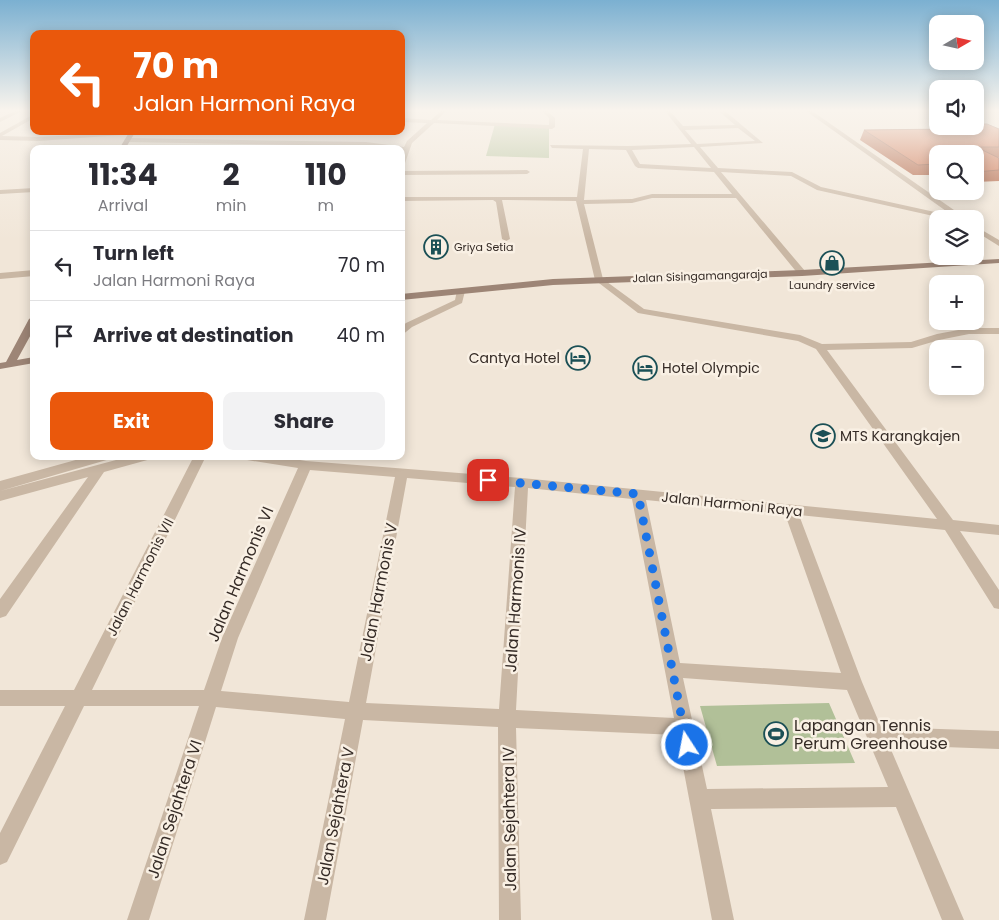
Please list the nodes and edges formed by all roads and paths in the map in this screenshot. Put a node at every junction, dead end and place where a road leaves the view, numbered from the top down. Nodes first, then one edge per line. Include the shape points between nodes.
1 (585, 154) edge
2 (631, 154) edge
3 (703, 154) edge
4 (869, 154) edge
5 (714, 168) junction
6 (527, 172) dead end
7 (405, 174) edge
8 (30, 190) edge
9 (0, 192) edge
10 (738, 196) junction
11 (496, 198) junction
12 (405, 199) edge
13 (580, 200) junction
14 (949, 210) edge
15 (929, 213) edge
16 (984, 234) edge
17 (506, 239) dead end
18 (999, 244) edge
19 (999, 260) edge
20 (30, 273) edge
21 (802, 273) junction
22 (0, 276) edge
23 (599, 280) junction
24 (461, 291) junction
25 (405, 297) edge
26 (30, 325) edge
27 (405, 329) edge
28 (999, 331) edge
29 (820, 347) junction
30 (30, 361) edge
31 (5, 365) edge
32 (118, 460) edge
33 (198, 460) edge
34 (273, 460) edge
35 (103, 462) edge
36 (306, 465) junction
37 (402, 472) junction
38 (522, 483) junction
39 (0, 486) edge
40 (638, 494) junction
41 (0, 496) edge
42 (790, 509) junction
43 (949, 525) junction
44 (999, 530) edge
45 (999, 603) edge
46 (0, 611) edge
47 (673, 670) junction
48 (853, 682) junction
49 (80, 697) junction
50 (0, 698) edge
51 (211, 698) junction
52 (354, 711) junction
53 (507, 718) junction
54 (683, 727) junction
55 (875, 736) junction
56 (999, 740) edge
57 (901, 797) junction
58 (698, 799) junction
59 (0, 855) edge
60 (138, 920) edge
61 (315, 920) edge
62 (510, 920) edge
63 (723, 920) edge
64 (953, 920) edge

1 - 13 street
2 - 5 street via 638,166
3 - 5 street
4 - 14 street
5 - 10 street
5 - 15 street via 792,174 819,189
6 - 7 street
8 - 9 street
10 - 13 street
10 - 21 street
11 - 12 street
11 - 13 street
11 - 17 street
13 - 23 street
16 - 18 street
19 - 21 main road, Jalan Sisingamangaraja
20 - 22 street
21 - 23 main road, Jalan Sisingamangaraja
23 - 24 main road, Jalan Sisingamangaraja
23 - 29 street via 641,311 800,338
24 - 25 main road, Jalan Sisingamangaraja
24 - 27 street via 459,301
26 - 31 main road
28 - 29 street via 969,331 912,345
29 - 43 street
30 - 31 main road
32 - 35 street
33 - 49 street, Jalan Harmonis VII
34 - 36 street, Jalan Harmoni Raya
35 - 39 street
35 - 41 street
35 - 46 street
36 - 37 street, Jalan Harmoni Raya
36 - 51 street, Jalan Harmonis VI via 230,638
37 - 38 street, Jalan Harmoni Raya
37 - 52 street, Jalan Harmonis V
38 - 40 street, Jalan Harmoni Raya
38 - 53 street, Jalan Harmonis IV
40 - 42 street, Jalan Harmoni Raya
40 - 47 street
42 - 43 street, Jalan Harmoni Raya
42 - 48 street
43 - 44 street, Jalan Harmoni Raya
43 - 45 street
47 - 48 street
47 - 54 street
48 - 55 street
49 - 50 street
49 - 51 street
49 - 59 street, Jalan Harmonis VII
51 - 52 street
51 - 60 street, Jalan Sejahtera VI
52 - 53 street
52 - 61 street, Jalan Sejahtera V
53 - 54 street
53 - 62 street, Jalan Sejahtera IV
54 - 58 street
55 - 56 street
55 - 57 street
57 - 58 street
57 - 64 street
58 - 63 street

